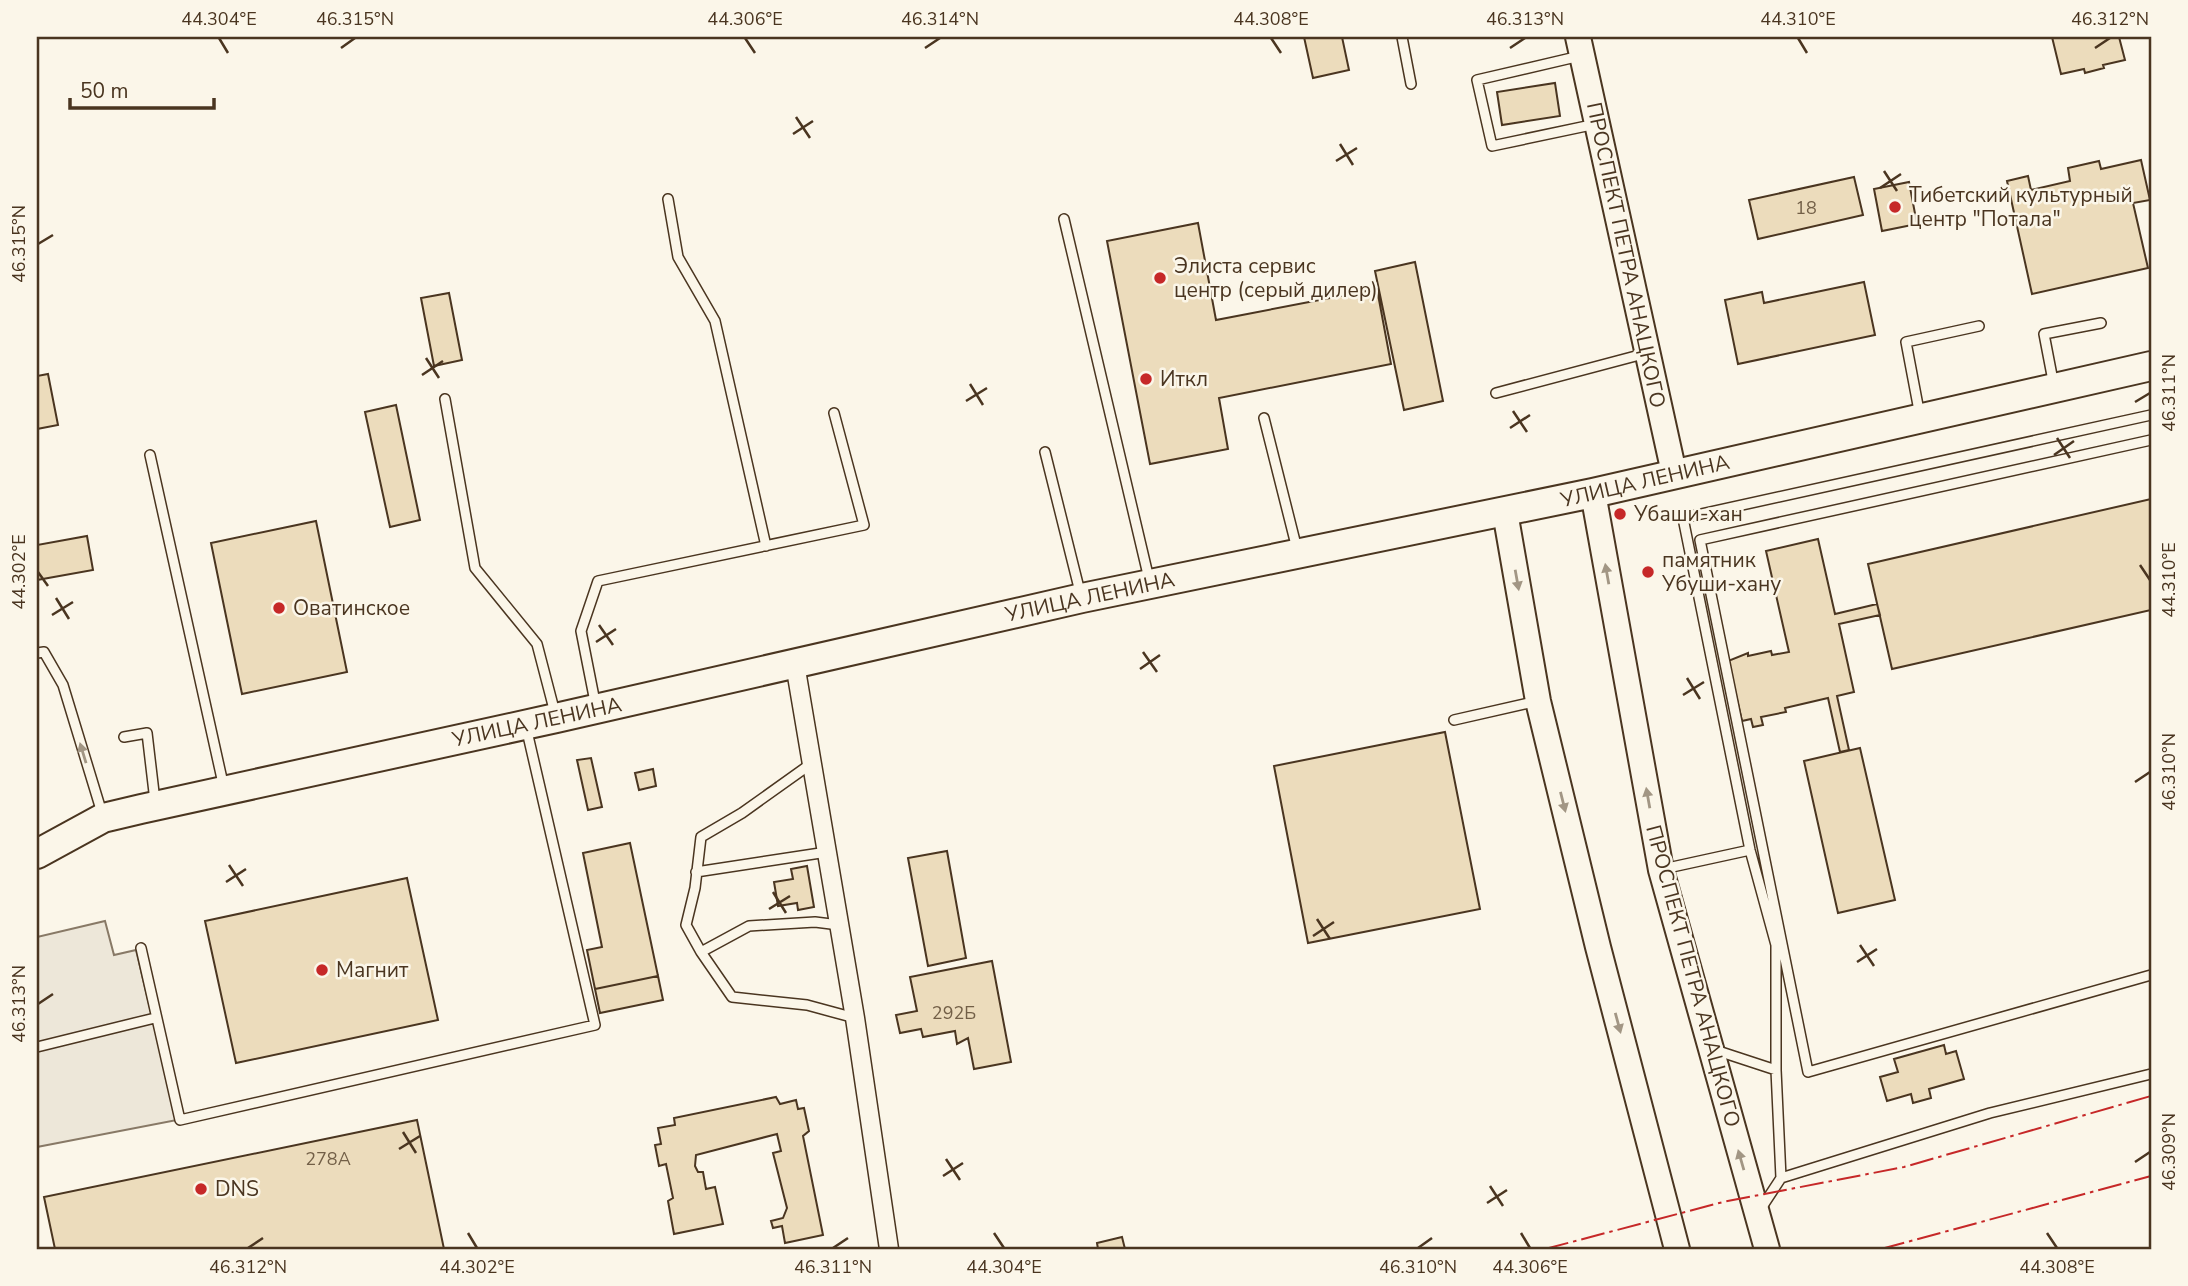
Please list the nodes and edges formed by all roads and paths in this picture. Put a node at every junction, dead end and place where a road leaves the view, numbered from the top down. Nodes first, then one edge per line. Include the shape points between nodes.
1 (1402, 37) edge
2 (1580, 46) edge
3 (1411, 84) dead end
4 (1598, 124) junction
5 (668, 199) dead end
6 (1064, 219) dead end
7 (2101, 323) dead end
8 (1979, 326) dead end
9 (1647, 353) junction
10 (2151, 366) edge
11 (2054, 388) junction
12 (1496, 393) dead end
13 (445, 399) dead end
14 (834, 413) dead end
15 (2151, 415) edge
16 (1264, 418) dead end
17 (1921, 418) junction
18 (2151, 440) edge
19 (1045, 452) dead end
20 (150, 455) dead end
21 (1674, 474) junction
22 (1593, 493) junction
23 (1505, 512) junction
24 (766, 545) junction
25 (1298, 554) junction
26 (1150, 584) junction
27 (1082, 598) junction
28 (37, 653) edge
29 (795, 664) junction
30 (1538, 701) junction
31 (596, 709) junction
32 (556, 718) junction
33 (1454, 719) dead end
34 (526, 725) junction
35 (124, 737) dead end
36 (812, 763) junction
37 (225, 790) junction
38 (155, 806) junction
39 (103, 818) junction
40 (1750, 850) junction
41 (827, 852) junction
42 (37, 854) edge
43 (1661, 870) junction
44 (696, 872) junction
45 (839, 925) junction
46 (141, 948) dead end
47 (701, 952) junction
48 (2151, 975) edge
49 (155, 1017) junction
50 (855, 1018) junction
51 (37, 1047) edge
52 (1709, 1048) junction
53 (1776, 1070) junction
54 (2151, 1074) edge
55 (1782, 1178) junction
56 (1756, 1214) junction
57 (889, 1249) edge
58 (1677, 1249) edge
59 (1767, 1249) edge

1 - 3 lane
2 - 4 main road, ПРОСПЕКТ ПЕТРА АНАЦКОГО
2 - 4 lane via 1477,80 1492,146
4 - 9 main road, ПРОСПЕКТ ПЕТРА АНАЦКОГО
5 - 24 lane via 678,257 715,321
6 - 26 lane
7 - 11 lane via 2044,334
8 - 17 lane via 1906,342
9 - 12 lane
9 - 21 main road, ПРОСПЕКТ ПЕТРА АНАЦКОГО
10 - 11 main road, УЛИЦА ЛЕНИНА
11 - 17 main road, УЛИЦА ЛЕНИНА
13 - 32 lane via 475,568 537,645
14 - 24 lane via 864,525
15 - 40 lane via 1683,518
16 - 25 lane
17 - 21 main road, УЛИЦА ЛЕНИНА
18 - 48 lane via 1700,540 1808,1072
19 - 27 lane
20 - 37 lane
21 - 22 main road, УЛИЦА ЛЕНИНА
22 - 23 main road, УЛИЦА ЛЕНИНА
43 -> 22 main road, ПРОСПЕКТ ПЕТРА АНАЦКОГО
23 - 25 main road, УЛИЦА ЛЕНИНА
23 -> 30 main road
24 - 31 lane via 598,581 581,631
25 - 26 main road, УЛИЦА ЛЕНИНА
26 - 27 main road, УЛИЦА ЛЕНИНА
27 - 29 main road, УЛИЦА ЛЕНИНА
39 -> 28 lane via 63,685 44,652
29 - 31 main road, УЛИЦА ЛЕНИНА
29 - 36 street
30 - 33 lane
30 -> 58 main road
31 - 32 main road, УЛИЦА ЛЕНИНА
32 - 34 main road, УЛИЦА ЛЕНИНА
34 - 37 main road, УЛИЦА ЛЕНИНА
34 - 49 lane via 595,1025 180,1120
35 - 38 lane via 146,733
36 - 41 street
36 - 44 lane via 701,837
37 - 38 main road, УЛИЦА ЛЕНИНА
38 - 39 main road, УЛИЦА ЛЕНИНА
39 - 42 main road, УЛИЦА ЛЕНИНА
40 - 43 lane
40 - 53 lane via 1776,945
41 - 44 lane
41 - 45 street
43 - 52 main road, ПРОСПЕКТ ПЕТРА АНАЦКОГО
44 - 47 lane via 686,925
45 - 47 lane via 749,926
45 - 50 street
46 - 49 lane
47 - 50 lane via 732,997 807,1005
49 - 51 lane
50 - 57 street
52 - 53 lane
56 -> 52 main road, ПРОСПЕКТ ПЕТРА АНАЦКОГО
53 - 55 lane
54 - 55 lane via 1990,1113
55 - 56 lane
56 - 59 main road, ПРОСПЕКТ ПЕТРА АНАЦКОГО

